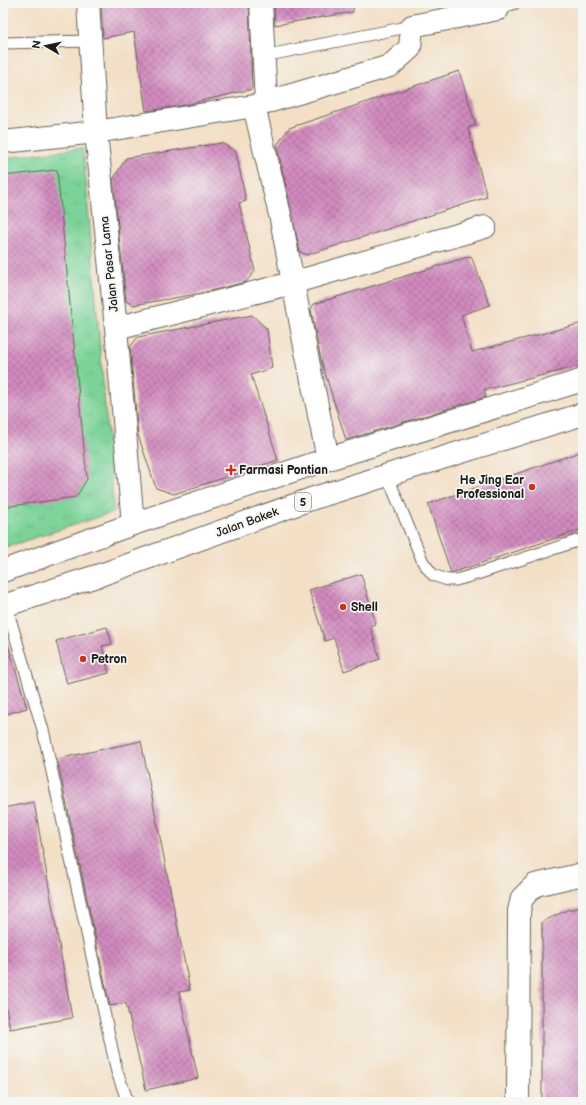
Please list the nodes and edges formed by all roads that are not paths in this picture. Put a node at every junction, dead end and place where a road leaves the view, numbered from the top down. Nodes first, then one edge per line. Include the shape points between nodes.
1 (88, 3) edge
2 (261, 3) edge
3 (503, 5) edge
4 (412, 26) junction
5 (90, 41) junction
6 (3, 43) edge
7 (264, 56) junction
8 (260, 104) junction
9 (96, 132) junction
10 (3, 142) edge
11 (485, 227) dead end
12 (292, 283) junction
13 (116, 328) junction
14 (583, 380) edge
15 (583, 414) edge
16 (328, 459) junction
17 (387, 475) junction
18 (133, 524) junction
19 (583, 539) edge
20 (3, 570) edge
21 (5, 605) edge
22 (583, 874) edge
23 (128, 1102) edge
24 (518, 1102) edge

1 - 5 main road, Jalan Pasar Lama
2 - 7 main road
3 - 4 main road
4 - 7 lane
4 - 8 main road via 410,48 390,66
5 - 6 lane
5 - 9 main road, Jalan Pasar Lama
7 - 8 main road
8 - 9 main road
8 - 12 main road
9 - 10 main road
9 - 13 main road, Jalan Pasar Lama
11 - 12 main road
12 - 13 main road
12 - 16 main road
13 - 18 main road, Jalan Pasar Lama
14 - 16 main road
15 - 17 main road, Jalan Bakek / 5
16 - 18 main road
17 - 19 lane via 423,562 433,575 446,580 478,574
17 - 21 main road, Jalan Bakek / 5 via 311,499 103,574
18 - 20 main road
21 - 23 lane via 43,730 117,1072
22 - 24 main road via 534,885 522,898 519,911

